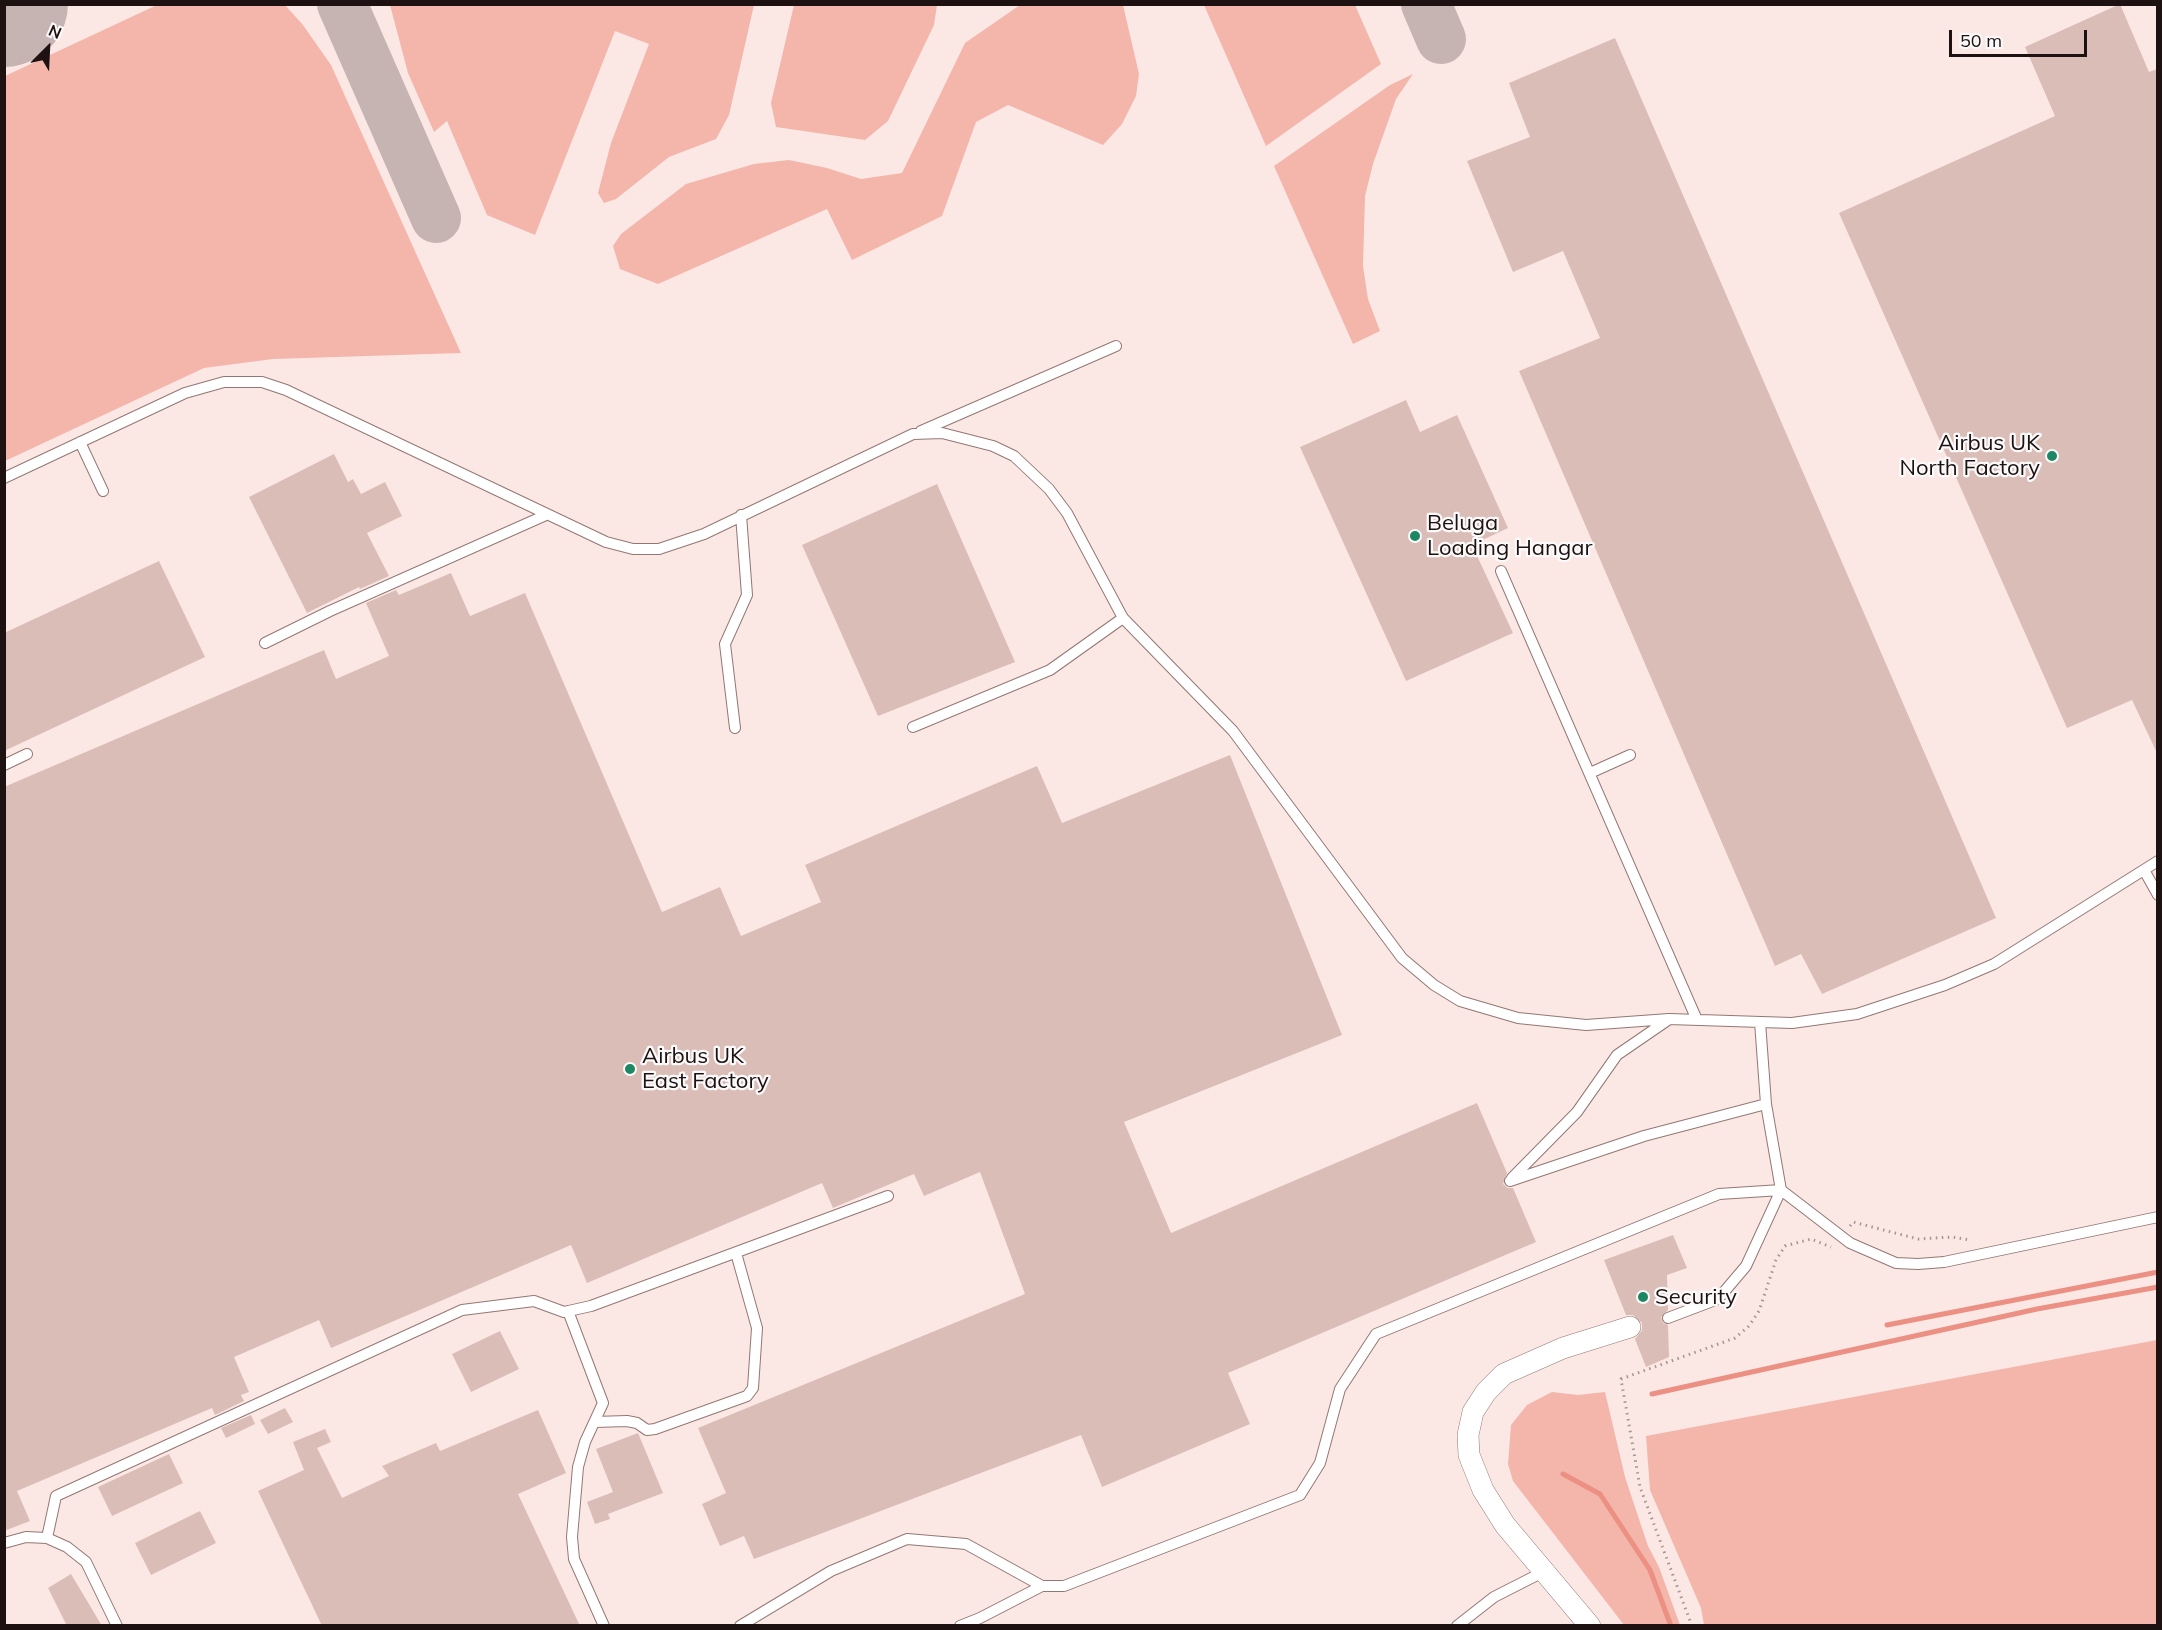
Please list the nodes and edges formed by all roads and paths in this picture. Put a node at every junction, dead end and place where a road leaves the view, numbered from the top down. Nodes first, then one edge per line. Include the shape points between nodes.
1 (1116, 346) dead end
2 (913, 434) junction
3 (80, 442) junction
4 (4, 478) edge
5 (103, 491) dead end
6 (546, 515) junction
7 (741, 515) junction
8 (1501, 571) dead end
9 (1124, 618) junction
10 (265, 643) dead end
11 (914, 727) dead end
12 (735, 728) dead end
13 (27, 754) dead end
14 (1630, 756) dead end
15 (4, 765) edge
16 (1590, 772) junction
17 (2157, 861) edge
18 (2144, 870) junction
19 (2157, 895) edge
20 (1669, 1019) junction
21 (1697, 1020) junction
22 (1760, 1022) junction
23 (1766, 1104) junction
24 (1781, 1190) junction
25 (888, 1196) dead end
26 (2157, 1217) edge
27 (1841, 1236) junction
28 (1977, 1239) dead end
29 (736, 1252) junction
30 (568, 1311) junction
31 (1668, 1318) dead end
32 (1630, 1327) dead end
33 (595, 1422) junction
34 (47, 1538) junction
35 (4, 1543) edge
36 (1545, 1571) junction
37 (1042, 1586) junction
38 (117, 1626) edge
39 (604, 1626) edge
40 (740, 1626) edge
41 (960, 1626) edge
42 (1457, 1626) edge
43 (1590, 1626) edge
44 (1692, 1626) edge

1 - 2 lane
2 - 7 lane
2 - 9 lane via 962,436 1014,456 1049,489 1066,513
3 - 4 lane
3 - 5 lane
3 - 6 lane via 206,386 244,380 262,382
6 - 7 lane via 606,542 633,549 659,549 682,542
6 - 10 lane
7 - 12 lane via 747,595 725,644
8 - 16 lane
9 - 11 lane via 1050,669
9 - 20 lane via 1233,731 1371,919 1402,958 1434,985 1460,1001 1518,1018 1586,1024
13 - 15 lane
14 - 16 lane
16 - 21 lane
17 - 18 lane
18 - 19 lane
18 - 22 lane via 1994,964 1945,985 1857,1014 1810,1022
20 - 21 lane
20 - 23 lane via 1617,1055 1577,1112 1510,1181 1644,1136
21 - 22 lane
22 - 23 lane
23 - 24 lane
24 - 27 lane
24 - 31 lane via 1746,1266 1718,1299
24 - 37 lane via 1719,1194 1376,1334 1340,1389 1320,1463 1300,1495 1064,1586
25 - 29 lane
26 - 27 lane via 1944,1262 1918,1264 1896,1263 1871,1254
27 - 28 path via 1853,1222 1918,1239
27 - 44 path via 1830,1248 1811,1239 1785,1246 1776,1260 1759,1311 1735,1338 1622,1379 1640,1487
29 - 30 lane
29 - 33 lane via 757,1328 753,1388 747,1396 655,1430 627,1420
30 - 33 lane via 603,1403
30 - 34 lane via 534,1301 462,1310 56,1496
32 - 36 street via 1563,1348 1504,1374 1485,1392 1473,1412 1468,1435 1470,1455 1483,1490 1505,1525
33 - 39 lane via 578,1467 572,1537 574,1559
34 - 35 lane via 26,1537
34 - 38 lane via 68,1547 86,1562
36 - 42 lane via 1494,1598
36 - 43 street
37 - 40 lane via 966,1545 906,1539 831,1570
37 - 41 lane

